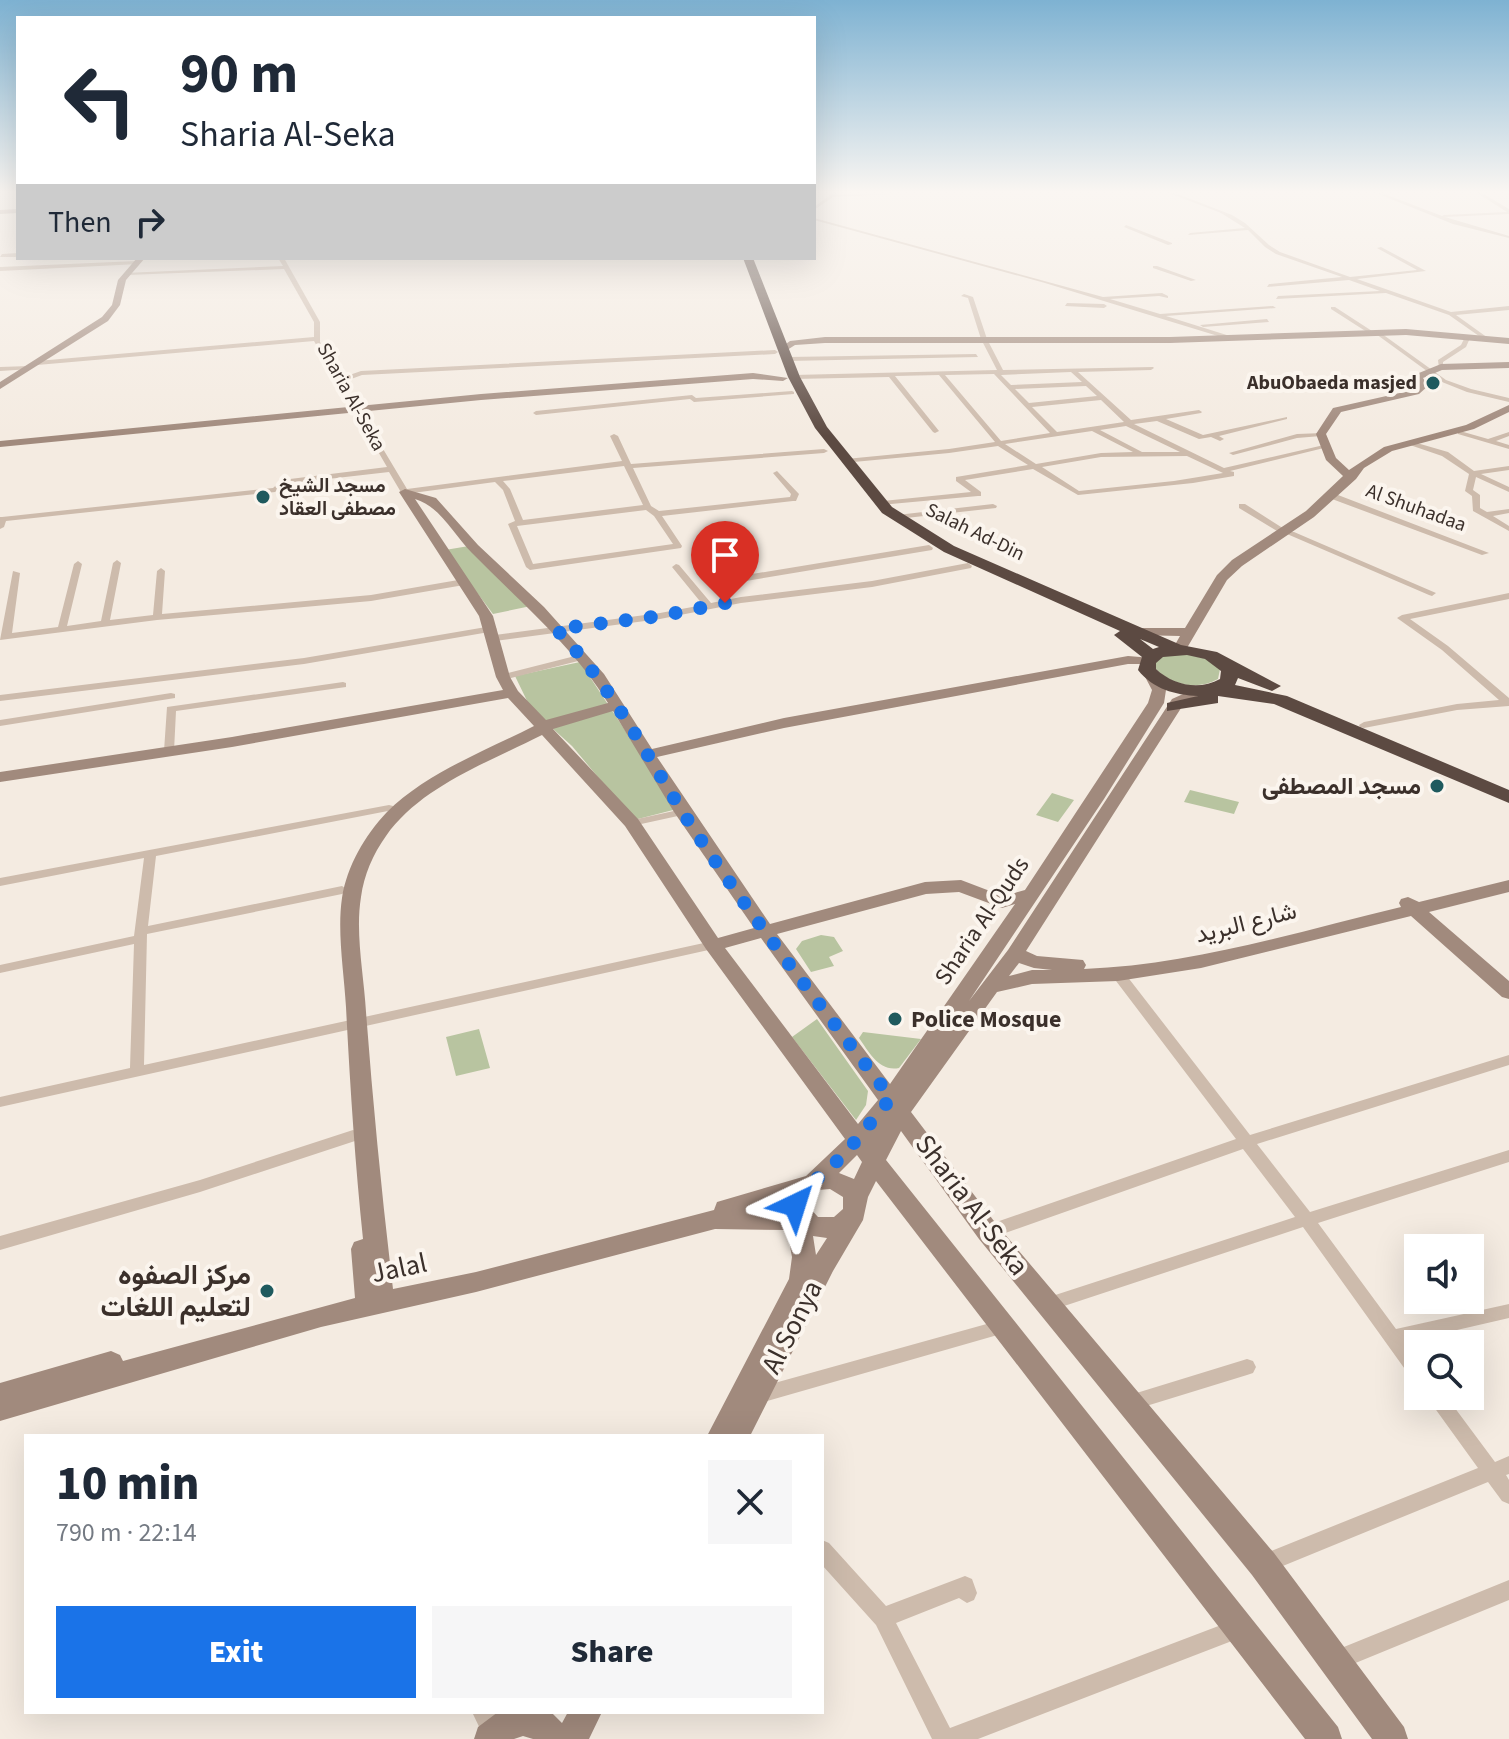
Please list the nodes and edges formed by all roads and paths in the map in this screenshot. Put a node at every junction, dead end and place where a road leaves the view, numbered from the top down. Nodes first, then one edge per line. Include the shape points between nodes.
1 (121, 274) edge
2 (129, 274) edge
3 (289, 274) edge
4 (748, 274) edge
5 (751, 274) edge
6 (1012, 274) edge
7 (1176, 274) edge
8 (1343, 274) edge
9 (1386, 274) edge
10 (1352, 277) junction
11 (1193, 280) dead end
12 (753, 283) junction
13 (1371, 285) junction
14 (1387, 291) junction
15 (964, 296) dead end
16 (1166, 297) dead end
17 (1098, 298) junction
18 (1278, 298) dead end
19 (1067, 305) dead end
20 (1119, 305) junction
21 (1273, 308) dead end
22 (1333, 308) dead end
23 (1509, 308) edge
24 (1451, 314) junction
25 (1155, 315) junction
26 (1267, 321) dead end
27 (1191, 326) junction
28 (778, 333) junction
29 (1375, 333) junction
30 (1231, 338) junction
31 (1467, 338) junction
32 (316, 339) junction
33 (984, 339) junction
34 (1486, 339) junction
35 (825, 340) junction
36 (1509, 341) edge
37 (976, 356) dead end
38 (784, 364) junction
39 (1509, 365) edge
40 (29, 366) junction
41 (1441, 367) junction
42 (1151, 368) dead end
43 (0, 369) edge
44 (1074, 371) junction
45 (1429, 372) junction
46 (999, 373) junction
47 (941, 374) junction
48 (891, 375) junction
49 (342, 380) junction
50 (0, 384) edge
51 (1086, 384) junction
52 (1010, 387) junction
53 (792, 393) junction
54 (1100, 398) junction
55 (1509, 400) edge
56 (1027, 405) junction
57 (358, 408) junction
58 (1509, 409) edge
59 (1199, 412) dead end
60 (536, 413) dead end
61 (1285, 418) dead end
62 (1159, 419) junction
63 (811, 420) junction
64 (1129, 424) junction
65 (1094, 429) junction
66 (935, 431) dead end
67 (1460, 433) junction
68 (1321, 434) junction
69 (1509, 434) edge
70 (1056, 435) junction
71 (614, 436) dead end
72 (1486, 441) junction
73 (1001, 443) junction
74 (1413, 443) junction
75 (0, 444) edge
76 (1324, 447) junction
77 (1509, 447) edge
78 (824, 451) junction
79 (1139, 453) junction
80 (1233, 453) dead end
81 (1187, 454) junction
82 (846, 461) junction
83 (628, 464) junction
84 (1036, 467) junction
85 (1509, 468) edge
86 (392, 469) junction
87 (1223, 470) junction
88 (777, 473) dead end
89 (1473, 473) junction
90 (1352, 477) junction
91 (497, 480) junction
92 (1509, 490) edge
93 (405, 492) junction
94 (1335, 497) junction
95 (883, 503) dead end
96 (993, 506) dead end
97 (1242, 506) dead end
98 (648, 507) junction
99 (1509, 511) edge
100 (657, 514) junction
101 (1486, 515) junction
102 (897, 517) dead end
103 (520, 523) junction
104 (0, 527) edge
105 (1509, 529) edge
106 (1288, 533) junction
107 (929, 548) junction
108 (1485, 553) dead end
109 (117, 563) dead end
110 (78, 564) dead end
111 (968, 566) junction
112 (676, 567) dead end
113 (161, 571) dead end
114 (722, 571) dead end
115 (782, 571) junction
116 (16, 573) dead end
117 (464, 582) junction
118 (803, 593) junction
119 (1432, 593) dead end
120 (1509, 596) edge
121 (709, 606) junction
122 (157, 617) junction
123 (105, 623) junction
124 (62, 629) junction
125 (556, 629) junction
126 (1189, 632) junction
127 (493, 634) junction
128 (3, 636) edge
129 (1136, 636) junction
130 (1179, 650) junction
131 (1211, 656) junction
132 (583, 657) junction
133 (1149, 663) junction
134 (1229, 668) junction
135 (170, 677) junction
136 (343, 685) dead end
137 (507, 685) junction
138 (1204, 690) junction
139 (171, 696) junction
140 (0, 698) edge
141 (1275, 698) junction
142 (1508, 703) edge
143 (618, 705) junction
144 (1174, 707) junction
145 (171, 709) junction
146 (538, 722) junction
147 (0, 723) edge
148 (1364, 725) junction
149 (1382, 738) junction
150 (169, 751) junction
151 (498, 751) junction
152 (647, 751) junction
153 (571, 755) junction
154 (0, 777) edge
155 (1509, 786) edge
156 (1509, 797) edge
157 (389, 808) junction
158 (683, 812) junction
159 (632, 823) junction
160 (150, 854) junction
161 (0, 882) edge
162 (1509, 883) edge
163 (342, 890) junction
164 (1032, 894) junction
165 (1416, 904) junction
166 (142, 934) junction
167 (770, 937) junction
168 (718, 952) junction
169 (1015, 954) junction
170 (0, 969) edge
171 (1118, 974) junction
172 (1509, 982) edge
173 (992, 987) junction
174 (1509, 992) edge
175 (352, 1024) junction
176 (1509, 1060) edge
177 (137, 1071) junction
178 (0, 1102) edge
179 (895, 1104) junction
180 (353, 1136) junction
181 (858, 1140) junction
182 (1246, 1142) junction
183 (1509, 1156) edge
184 (873, 1161) junction
185 (811, 1183) junction
186 (900, 1196) junction
187 (854, 1207) junction
188 (804, 1221) junction
189 (1308, 1222) junction
190 (988, 1232) junction
191 (0, 1243) edge
192 (375, 1298) junction
193 (1049, 1304) junction
194 (1509, 1311) edge
195 (1001, 1327) junction
196 (1392, 1337) junction
197 (1404, 1354) edge
198 (1247, 1367) dead end
199 (0, 1395) edge
200 (756, 1396) junction
201 (1130, 1403) junction
202 (0, 1409) edge
203 (1448, 1410) edge
204 (722, 1434) edge
205 (737, 1434) edge
206 (1500, 1468) edge
207 (1509, 1495) edge
208 (824, 1552) edge
209 (1263, 1564) junction
210 (1509, 1590) edge
211 (967, 1593) dead end
212 (883, 1618) junction
213 (1240, 1628) junction
214 (1336, 1660) junction
215 (585, 1714) edge
216 (543, 1723) edge
217 (489, 1728) edge
218 (571, 1739) edge
219 (946, 1739) edge
220 (1326, 1739) edge
221 (1392, 1739) edge

1 - 40 main road via 97,319
2 - 40 main road via 112,312
3 - 32 street, Sharia Al-Seka via 317,322
4 - 12 highway, Salah Ad-Din
5 - 12 highway, Salah Ad-Din
6 - 17 street
7 - 11 street
8 - 10 street
9 - 10 street
10 - 13 street
10 - 13 street via 1267,289
12 - 28 highway, Salah Ad-Din
12 - 38 highway, Salah Ad-Din
13 - 14 street
14 - 18 street
14 - 24 street
15 - 33 street via 970,297
16 - 17 street
17 - 20 street
19 - 20 street
20 - 25 street
21 - 25 street
22 - 29 street
23 - 24 street
24 - 34 street
25 - 27 street
26 - 27 street
27 - 30 street
28 - 35 main road
28 - 38 highway, Salah Ad-Din
29 - 30 main road
29 - 31 main road
29 - 45 street
30 - 33 main road
31 - 34 main road
31 - 41 street via 1464,346 1440,361
32 - 40 street
32 - 49 street, Sharia Al-Seka
33 - 35 main road
33 - 46 street
34 - 36 main road
35 - 38 main road via 791,343
37 - 38 street
38 - 48 street
38 - 49 street via 361,373
38 - 53 highway, Salah Ad-Din
38 - 57 main road via 736,377
38 - 63 highway, Salah Ad-Din
39 - 41 main road
40 - 43 street
40 - 50 main road
41 - 45 main road
42 - 44 street
44 - 46 street
44 - 51 street
45 - 55 street via 1469,391
45 - 68 main road via 1417,377 1423,384 1416,392 1337,410
46 - 47 street
46 - 52 street
47 - 48 street
47 - 73 street
48 - 66 street
49 - 57 street, Sharia Al-Seka
51 - 52 street
51 - 54 street
52 - 56 street
53 - 60 street
53 - 63 highway, Salah Ad-Din
54 - 56 street
54 - 64 street
56 - 70 street
57 - 75 main road
57 - 86 street, Sharia Al-Seka
58 - 67 main road
58 - 90 main road via 1470,427 1388,449
59 - 62 street
61 - 62 street via 1216,437 1202,437
62 - 64 street
63 - 78 highway, Salah Ad-Din
63 - 82 highway, Salah Ad-Din
64 - 65 street
64 - 81 street
65 - 70 street
65 - 79 street
67 - 72 street
67 - 74 main road
68 - 76 main road
68 - 80 street
69 - 72 street
70 - 73 street
71 - 83 street
72 - 77 street
73 - 82 street
73 - 84 street
74 - 89 street via 1445,454
74 - 94 main road via 1363,469
76 - 87 street
76 - 90 main road
78 - 83 street
78 - 107 highway, Salah Ad-Din via 871,509
79 - 81 street
79 - 84 street
81 - 87 street
82 - 129 highway, Salah Ad-Din via 881,504 917,532
83 - 91 street
83 - 98 street
84 - 87 street via 1078,493 1231,474
84 - 95 street via 959,479 978,494
85 - 89 street
86 - 93 street, Sharia Al-Seka
86 - 104 street via 282,482 275,490 2,519
88 - 100 street via 795,494 793,499
89 - 92 street
89 - 101 street via 1469,491 1476,495 1476,509
90 - 106 main road
91 - 93 street
91 - 103 street
93 - 117 main road, Sharia Al-Seka
93 - 125 main road, Sharia Al-Seka via 432,500
94 - 106 main road
94 - 108 street, Al Shuhadaa
96 - 102 street
97 - 106 street
98 - 100 street
98 - 103 street
99 - 101 street
100 - 103 street via 678,546 530,567 512,524
101 - 105 street
106 - 119 street
106 - 126 main road via 1237,563
106 - 131 main road via 1231,576 1197,638
107 - 111 highway, Salah Ad-Din
107 - 115 street
109 - 123 street
110 - 124 street
111 - 118 street
111 - 129 highway, Salah Ad-Din
112 - 121 street
113 - 122 street
114 - 115 street via 746,578
115 - 118 street
116 - 128 street
117 - 122 street via 371,598
117 - 127 main road, Sharia Al-Seka
118 - 121 street
120 - 142 street via 1402,618
121 - 125 street
122 - 123 street
123 - 124 street
124 - 128 street
125 - 127 street
125 - 132 main road, Sharia Al-Seka
126 - 129 main road
126 - 130 main road
127 - 135 street
127 - 137 main road, Sharia Al-Seka
129 - 130 highway, Salah Ad-Din
129 - 133 highway, Salah Ad-Din
129 - 152 main road via 1129,652 1108,660
130 - 131 highway
130 - 133 highway
131 - 134 highway
132 - 137 street
132 - 143 main road, Sharia Al-Seka
133 - 138 highway, Salah Ad-Din via 1169,685
133 - 152 main road via 1128,660
133 - 164 main road, Sharia Al-Quds via 1159,690 1156,703
134 - 138 highway via 1229,681
134 - 148 highway
135 - 139 street
135 - 140 street
136 - 145 street
137 - 146 main road, Sharia Al-Seka
137 - 150 main road
138 - 141 highway
138 - 144 main road, Sharia Al-Quds via 1185,696
139 - 145 street
139 - 147 street
141 - 144 highway via 1212,698
141 - 149 highway
142 - 148 street
143 - 146 main road
143 - 152 main road, Sharia Al-Seka
144 - 169 main road, Sharia Al-Quds
145 - 150 street
146 - 151 main road
146 - 153 main road, Sharia Al-Seka
146 - 157 main road via 435,775
148 - 149 highway
149 - 155 highway
149 - 156 highway
150 - 154 main road
151 - 153 main road via 533,745
151 - 175 main road via 407,803 366,852 353,884 350,912
152 - 158 main road, Sharia Al-Seka
153 - 159 main road, Sharia Al-Seka
157 - 160 street
157 - 163 main road via 361,847
158 - 159 street
158 - 167 main road, Sharia Al-Seka
159 - 168 main road, Sharia Al-Seka
160 - 161 street
160 - 166 street
162 - 165 main road, شارع البريد
163 - 166 street
163 - 175 main road
164 - 167 main road via 1002,902 961,886 925,888
164 - 179 main road, Sharia Al-Quds
165 - 169 main road, شارع البريد via 1251,938 1167,962 1069,965 1034,962
165 - 171 main road, شارع البريد via 1201,962
165 - 172 main road
165 - 174 main road
166 - 170 street
166 - 177 street
167 - 168 main road
167 - 179 main road, Sharia Al-Seka
168 - 175 street
168 - 181 main road, Sharia Al-Seka
169 - 173 main road, Sharia Al-Quds
171 - 173 main road, شارع البريد via 1032,977
171 - 182 street
173 - 179 main road, Sharia Al-Quds
175 - 177 street
175 - 180 main road
175 - 192 main road
176 - 182 street
177 - 178 street
179 - 181 main road, Sharia Al-Quds
179 - 184 main road, Sharia Al-Quds
179 - 190 main road, Sharia Al-Seka
180 - 191 street
180 - 192 main road
181 - 184 main road, Sharia Al-Seka
181 - 185 main road, Sharia Al-Quds
182 - 189 street
182 - 190 street
183 - 189 street via 1407,1185
184 - 186 main road, Sharia Al-Seka
184 - 187 main road, Sharia Al-Quds
185 - 187 main road via 845,1185
185 - 188 main road via 796,1197
185 - 192 main road, Jalal via 474,1277
186 - 187 main road, Sharia Al-Seka via 885,1189
186 - 195 main road, Sharia Al-Seka
187 - 188 main road via 834,1228
187 - 200 main road, Al Sonya
188 - 192 main road, Jalal via 715,1219 476,1282
188 - 204 main road, Al Sonya via 801,1280
189 - 193 street
189 - 196 street
190 - 193 main road, Sharia Al-Seka
192 - 199 main road, Jalal
192 - 202 main road, Jalal
193 - 201 main road, Sharia Al-Seka
194 - 196 street
195 - 200 street
195 - 213 main road, Sharia Al-Seka
196 - 197 street
198 - 201 street
200 - 205 main road, Al Sonya
201 - 209 main road, Sharia Al-Seka
203 - 206 street
206 - 207 street
206 - 209 street
208 - 212 street
209 - 214 main road, Sharia Al-Seka
210 - 214 street
211 - 212 street via 965,1586
212 - 219 street
213 - 219 street
213 - 220 main road, Sharia Al-Seka
214 - 221 main road, Sharia Al-Seka
215 - 218 main road
216 - 217 main road

